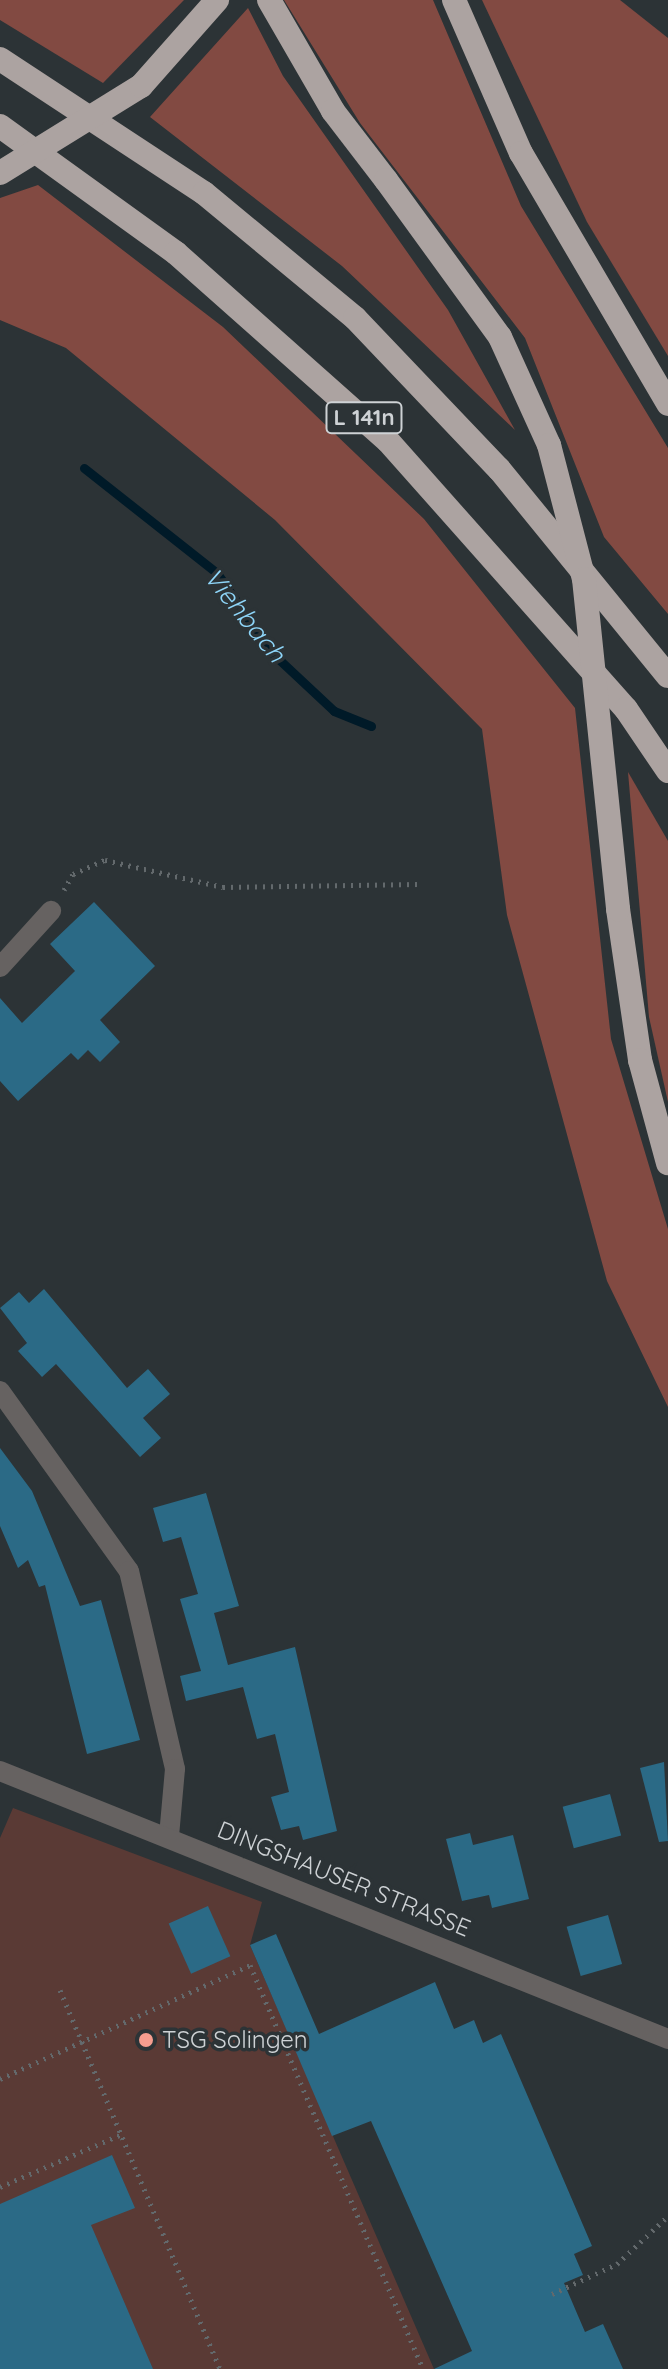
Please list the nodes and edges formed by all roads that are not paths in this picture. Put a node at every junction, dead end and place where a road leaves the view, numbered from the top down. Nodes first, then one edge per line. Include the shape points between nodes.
1 (217, 0) edge
2 (269, 0) edge
3 (454, 0) edge
4 (0, 59) edge
5 (0, 126) edge
6 (0, 173) edge
7 (668, 404) edge
8 (668, 676) edge
9 (668, 771) edge
10 (51, 911) road end
11 (0, 967) edge
12 (668, 1163) edge
13 (0, 1391) edge
14 (0, 1771) edge
15 (169, 1836) junction
16 (668, 2039) edge

1 - 6 highway, bridge via 141,86
2 - 12 highway, bridge via 333,111 500,337 549,445 584,579 618,909 640,1060
3 - 7 highway via 521,153
4 - 8 highway, L 141n via 204,193 355,318 499,469
5 - 9 highway, L 141n via 176,253 388,441 626,709
10 - 11 street
13 - 15 street via 129,1571 175,1769
14 - 15 street, DINGSHAUSER STRASSE
15 - 16 street, DINGSHAUSER STRASSE

